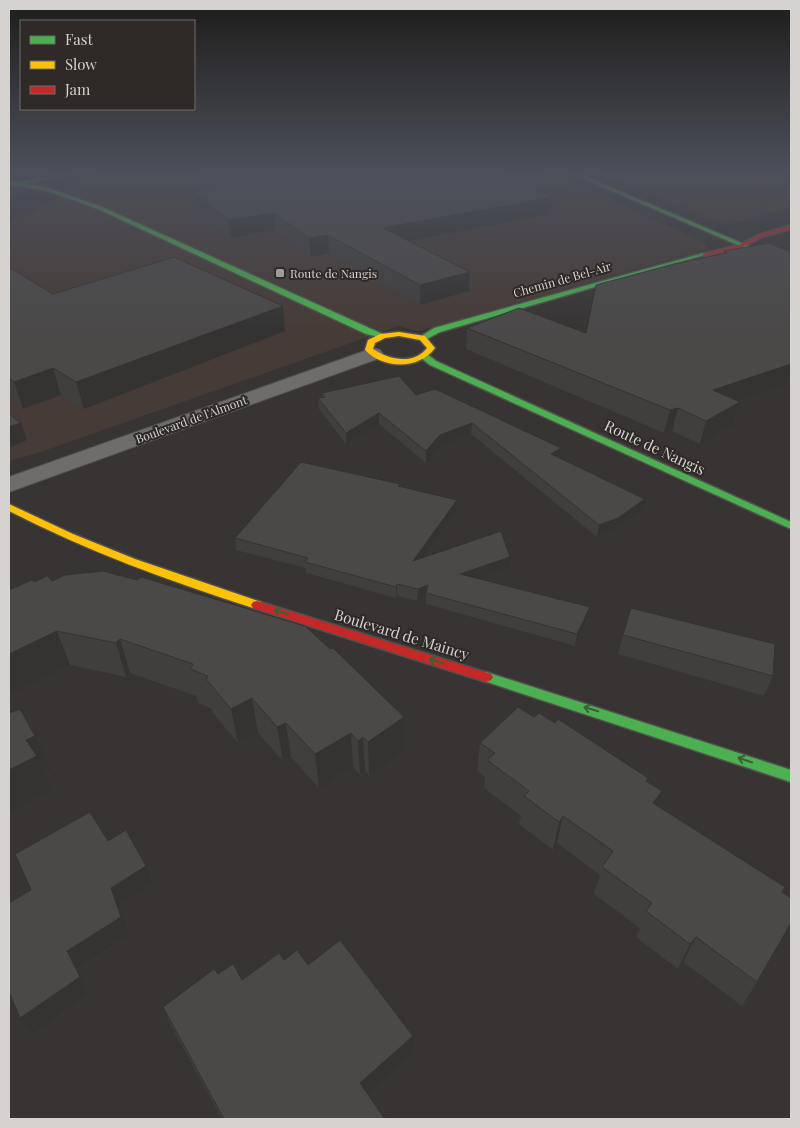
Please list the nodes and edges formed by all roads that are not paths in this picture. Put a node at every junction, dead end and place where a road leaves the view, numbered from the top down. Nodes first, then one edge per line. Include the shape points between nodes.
1 (140, 227) edge
2 (697, 227) edge
3 (791, 228) edge
4 (742, 246) junction
5 (791, 266) edge
6 (422, 338) junction
7 (378, 345) junction
8 (424, 356) junction
9 (9, 485) edge
10 (9, 507) edge
11 (791, 526) edge
12 (791, 776) edge

1 - 7 main road via 369,332
2 - 4 main road
3 - 4 main road, Chemin de Bel-Air via 760,236
4 - 5 main road
4 - 6 main road, Chemin de Bel-Air via 713,251 552,296 437,330
6 - 7 main road via 408,334
6 - 8 main road via 431,348
7 - 8 main road via 379,358 407,361
7 - 9 street, Boulevard de l'Almont
8 - 11 main road, Route de Nangis via 433,363
12 -> 10 main road, Boulevard de Maincy via 198,585 97,548 33,521

